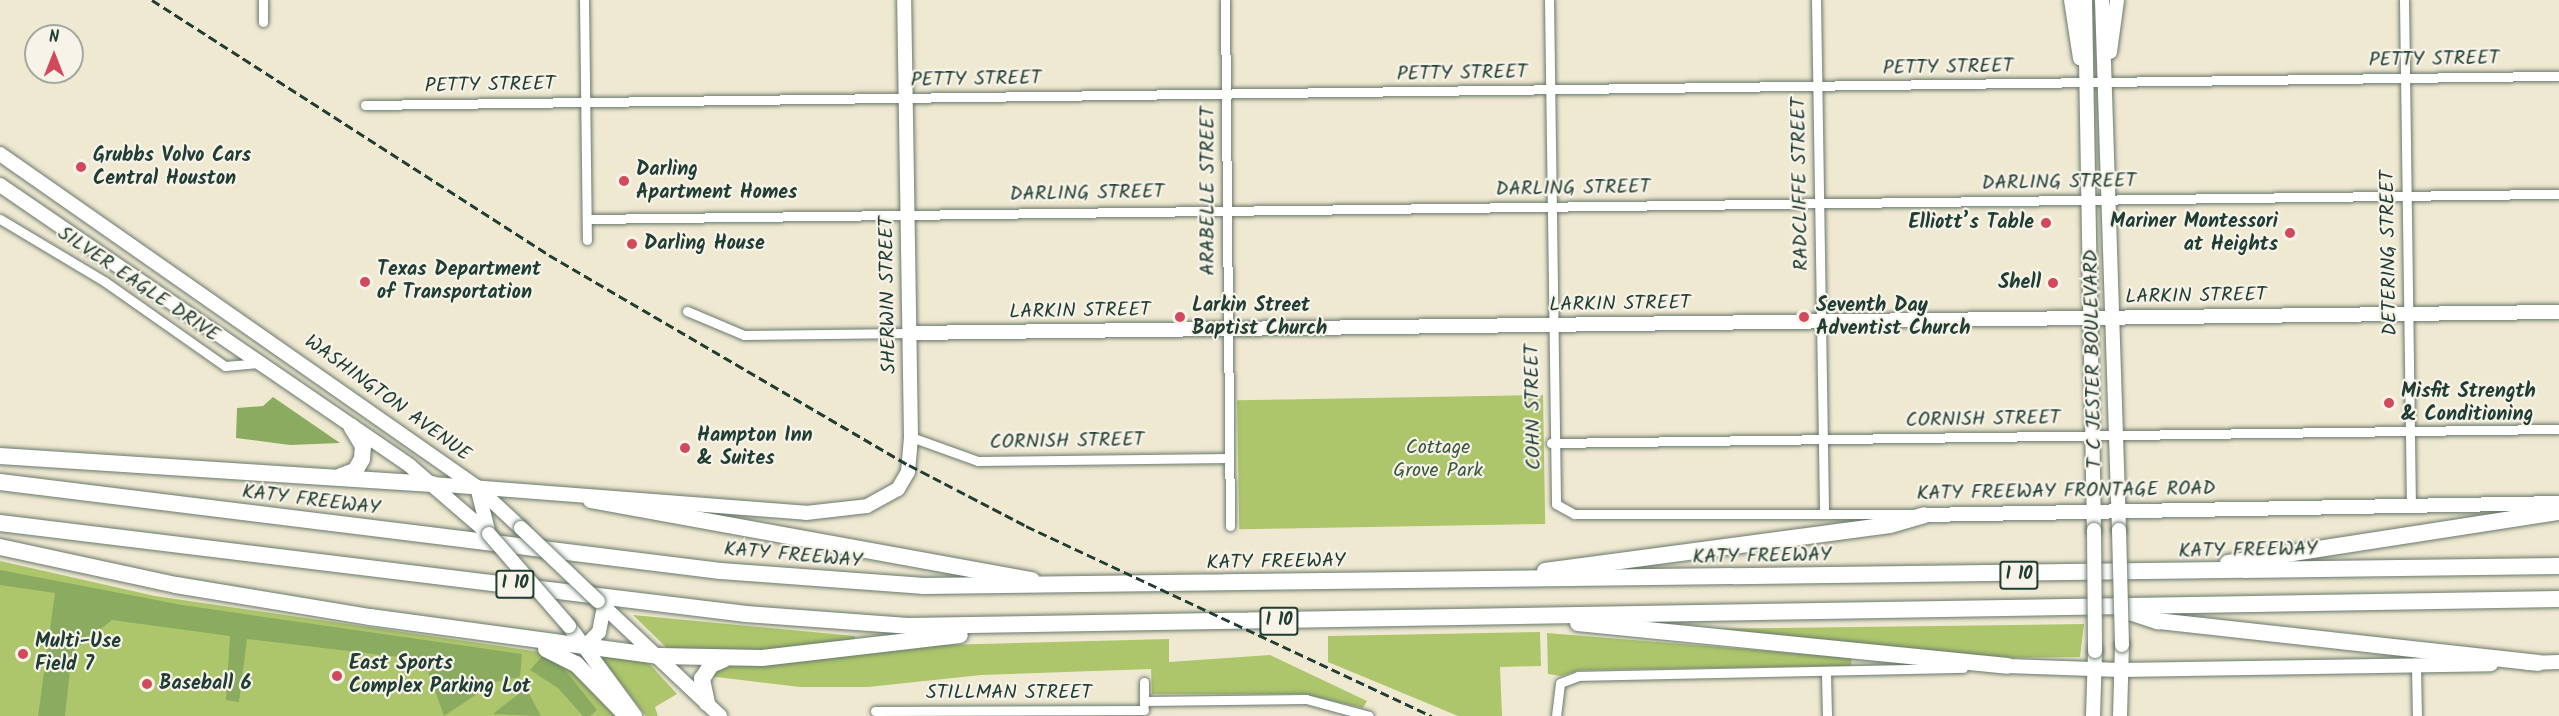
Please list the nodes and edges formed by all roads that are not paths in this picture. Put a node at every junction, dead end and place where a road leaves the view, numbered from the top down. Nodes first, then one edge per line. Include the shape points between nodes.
1 (263, 0) edge
2 (584, 0) edge
3 (904, 0) edge
4 (1225, 0) edge
5 (1549, 0) edge
6 (1816, 0) edge
7 (2071, 0) edge
8 (2085, 0) edge
9 (2102, 0) edge
10 (2117, 0) edge
11 (2404, 0) edge
12 (263, 22) dead end
13 (2559, 76) edge
14 (2404, 79) junction
15 (2086, 84) junction
16 (2105, 84) junction
17 (1818, 87) junction
18 (1550, 91) junction
19 (1226, 94) junction
20 (905, 99) junction
21 (586, 102) junction
22 (365, 105) dead end
23 (0, 154) edge
24 (0, 185) edge
25 (2559, 194) edge
26 (2406, 196) junction
27 (2088, 201) junction
28 (2108, 201) junction
29 (1819, 204) junction
30 (1550, 207) junction
31 (1227, 211) junction
32 (906, 214) junction
33 (0, 219) edge
34 (587, 219) junction
35 (587, 240) dead end
36 (2110, 240) junction
37 (2089, 245) junction
38 (687, 311) dead end
39 (2559, 312) edge
40 (235, 314) junction
41 (2409, 314) junction
42 (2091, 318) junction
43 (2114, 318) junction
44 (1821, 322) junction
45 (1551, 325) junction
46 (210, 327) junction
47 (1228, 329) junction
48 (909, 333) junction
49 (258, 363) junction
50 (351, 426) junction
51 (2559, 429) edge
52 (2411, 431) junction
53 (2093, 436) junction
54 (2115, 436) junction
55 (911, 437) junction
56 (1823, 440) junction
57 (1551, 443) junction
58 (0, 456) edge
59 (1229, 458) junction
60 (340, 476) junction
61 (0, 482) edge
62 (432, 484) junction
63 (477, 487) junction
64 (0, 492) edge
65 (591, 500) junction
66 (488, 503) junction
67 (2559, 503) edge
68 (2411, 506) junction
69 (211, 509) junction
70 (2094, 510) junction
71 (2116, 510) junction
72 (1824, 511) junction
73 (2559, 512) edge
74 (1574, 514) joint
75 (1924, 515) junction
76 (0, 523) edge
77 (1230, 526) dead end
78 (489, 534) junction
79 (0, 547) edge
80 (2559, 566) edge
81 (2163, 573) junction
82 (1478, 581) junction
83 (1074, 588) junction
84 (2559, 599) edge
85 (2105, 605) junction
86 (608, 614) junction
87 (1526, 616) junction
88 (1031, 626) junction
89 (531, 642) junction
90 (584, 647) junction
91 (659, 656) junction
92 (723, 660) junction
93 (2559, 662) edge
94 (2538, 663) junction
95 (2007, 666) junction
96 (2416, 666) junction
97 (2092, 669) junction
98 (2120, 670) junction
99 (1826, 674) junction
100 (1144, 682) dead end
101 (707, 703) junction
102 (1144, 709) edge
103 (875, 711) dead end
104 (966, 713) edge
105 (627, 716) edge
106 (635, 716) edge
107 (720, 716) edge
108 (1368, 716) edge
109 (1556, 716) edge
110 (1827, 716) edge
111 (2093, 716) edge
112 (2120, 716) edge
113 (2416, 716) edge

1 - 12 street
2 - 21 street
3 - 20 main road, SHERWIN STREET
4 - 19 street, ARABELLE STREET
5 - 18 street, COHN STREET
6 - 17 street, RADCLIFFE STREET
7 - 15 main road
8 - 15 main road, T C JESTER BOULEVARD
9 - 16 main road, T C JESTER BOULEVARD
10 - 16 main road
11 - 14 street, DETERING STREET
13 - 14 street, PETTY STREET
14 - 16 street, PETTY STREET
14 - 26 street, DETERING STREET
15 - 16 street, PETTY STREET
15 - 17 street, PETTY STREET
15 - 27 main road, T C JESTER BOULEVARD
16 - 28 main road, T C JESTER BOULEVARD
17 - 18 street, PETTY STREET
17 - 29 street, RADCLIFFE STREET
18 - 19 street, PETTY STREET
18 - 30 street, COHN STREET
19 - 20 street, PETTY STREET
19 - 31 street, ARABELLE STREET
20 - 21 street, PETTY STREET
20 - 32 main road, SHERWIN STREET
21 - 22 street, PETTY STREET
21 - 34 street
23 - 40 main road, WASHINGTON AVENUE
24 - 46 main road, WASHINGTON AVENUE
25 - 26 street, DARLING STREET
26 - 28 street, DARLING STREET
26 - 41 street, DETERING STREET
27 - 28 street, DARLING STREET
27 - 29 street, DARLING STREET
27 - 37 main road, T C JESTER BOULEVARD
28 - 36 main road, T C JESTER BOULEVARD
29 - 30 street, DARLING STREET
29 - 44 street, RADCLIFFE STREET
30 - 31 street, DARLING STREET
30 - 45 street, COHN STREET
31 - 32 street, DARLING STREET
31 - 47 street, ARABELLE STREET
32 - 34 street, DARLING STREET
32 - 48 main road, SHERWIN STREET
33 - 49 street, SILVER EAGLE DRIVE via 231,368
34 - 35 street
36 - 37 main road
36 - 43 main road, T C JESTER BOULEVARD
37 - 42 main road, T C JESTER BOULEVARD
38 - 48 street, LARKIN STREET via 744,334
39 - 41 main road, LARKIN STREET
40 - 46 main road via 223,326
40 - 63 main road, WASHINGTON AVENUE
41 - 43 main road, LARKIN STREET
41 - 52 street, DETERING STREET
42 - 43 main road, LARKIN STREET
42 - 44 main road, LARKIN STREET
42 - 53 main road, T C JESTER BOULEVARD
43 - 54 main road, T C JESTER BOULEVARD
44 - 45 main road, LARKIN STREET
44 - 56 street, RADCLIFFE STREET
45 - 47 main road, LARKIN STREET
45 - 57 street, COHN STREET
46 - 49 main road, WASHINGTON AVENUE
47 - 48 main road, LARKIN STREET
47 - 59 street, ARABELLE STREET
48 - 55 main road, SHERWIN STREET
49 - 50 main road, WASHINGTON AVENUE
50 - 60 highway via 363,446 362,459 355,471
50 - 62 main road, WASHINGTON AVENUE
51 - 52 street, CORNISH STREET
52 - 54 street, CORNISH STREET
52 - 68 street, DETERING STREET
53 - 54 street, CORNISH STREET
53 - 56 street, CORNISH STREET
53 - 70 main road, T C JESTER BOULEVARD
54 - 71 main road, T C JESTER BOULEVARD
55 - 59 street, CORNISH STREET via 978,461
55 - 65 main road, SHERWIN STREET via 908,472 891,495 846,510 806,513
56 - 57 street, CORNISH STREET
56 - 72 street, RADCLIFFE STREET
57 - 74 street, COHN STREET via 1554,496 1558,508
58 - 60 highway
59 - 77 street, ARABELLE STREET
60 - 62 highway
61 - 69 highway, KATY FREEWAY / I 10
62 - 63 main road
62 - 78 main road, WASHINGTON AVENUE
63 - 65 main road
63 - 66 main road, WASHINGTON AVENUE
64 - 69 highway
65 - 83 highway
66 - 78 main road
66 - 86 main road, WASHINGTON AVENUE, bridge
67 - 68 main road, KATY FREEWAY FRONTAGE ROAD
68 - 71 main road, KATY FREEWAY FRONTAGE ROAD
69 - 83 highway, KATY FREEWAY / I 10 via 802,580
70 - 71 main road, KATY FREEWAY FRONTAGE ROAD
70 - 75 main road, KATY FREEWAY FRONTAGE ROAD
70 - 97 main road, T C JESTER BOULEVARD, bridge
71 - 98 main road, T C JESTER BOULEVARD, bridge via 2120,530
72 - 74 street, KATY FREEWAY FRONTAGE ROAD
72 - 75 street, KATY FREEWAY FRONTAGE ROAD
73 - 81 highway
75 - 82 highway via 1890,525
76 - 88 highway, I 10 via 746,614 908,626
78 - 90 main road, WASHINGTON AVENUE, bridge
79 - 89 highway via 176,585
80 - 81 highway, KATY FREEWAY / I 10
81 - 82 highway, KATY FREEWAY / I 10
82 - 83 highway, KATY FREEWAY / I 10
84 - 85 highway, I 10
85 - 87 highway, I 10
85 - 94 highway via 2158,621
86 - 90 main road
86 - 91 main road, WASHINGTON AVENUE
87 - 88 highway, I 10
87 - 95 highway via 1672,637
88 - 92 highway
89 - 90 highway
89 - 105 highway via 576,664
90 - 91 highway
90 - 106 main road, WASHINGTON AVENUE
91 - 92 highway
91 - 101 main road, WASHINGTON AVENUE
92 - 101 highway via 711,665 702,679
93 - 94 main road
94 - 96 main road
95 - 97 main road
95 - 99 street
96 - 98 main road
96 - 113 street
97 - 98 main road
97 - 111 main road, T C JESTER BOULEVARD
98 - 112 main road, T C JESTER BOULEVARD
99 - 109 street via 1578,676 1560,683
99 - 110 street
100 - 102 street
101 - 107 main road, WASHINGTON AVENUE
102 - 104 street, STILLMAN STREET
102 - 108 street, STILLMAN STREET via 1306,699
103 - 104 street, STILLMAN STREET

